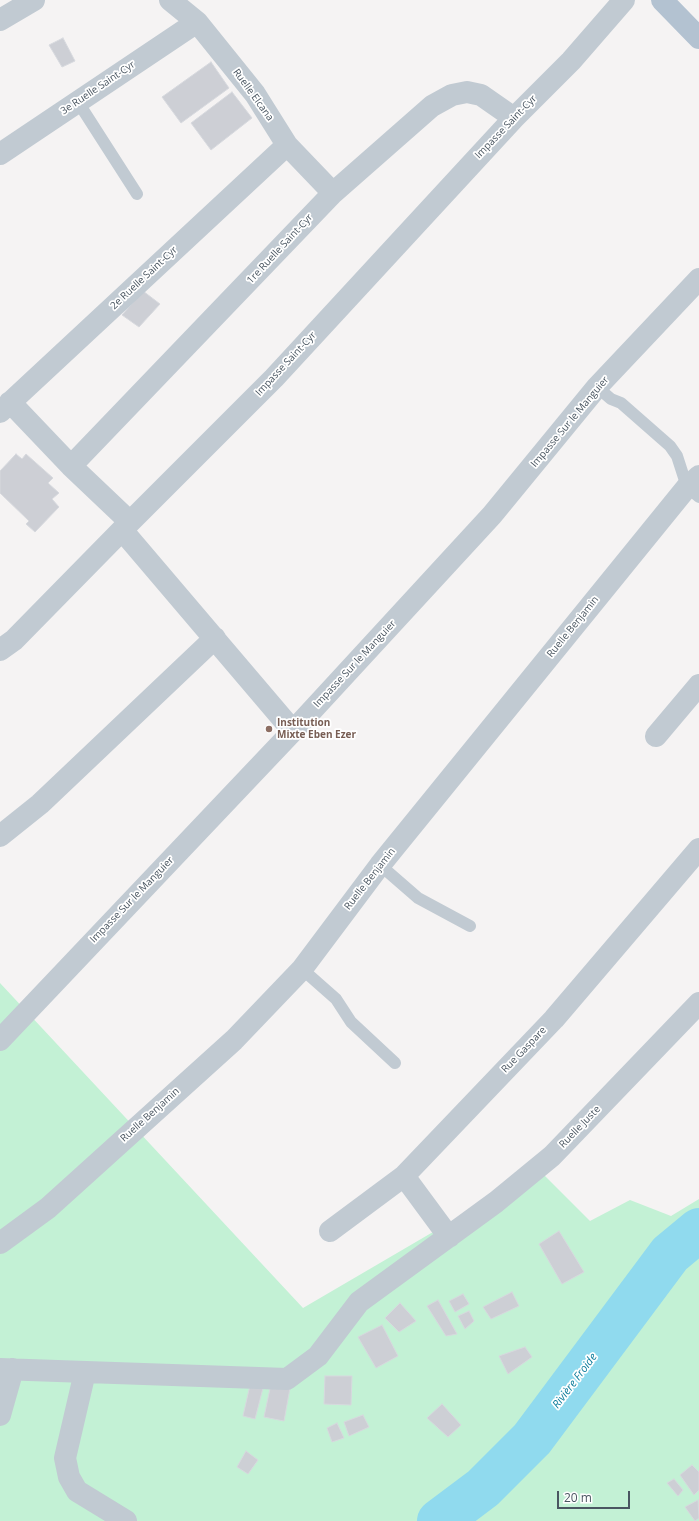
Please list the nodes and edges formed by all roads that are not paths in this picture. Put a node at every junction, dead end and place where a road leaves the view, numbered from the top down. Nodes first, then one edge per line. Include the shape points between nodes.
1 (34, 0) edge
2 (170, 0) edge
3 (624, 0) edge
4 (662, 0) edge
5 (0, 20) edge
6 (197, 22) junction
7 (699, 38) edge
8 (78, 102) junction
9 (514, 118) junction
10 (287, 145) junction
11 (0, 154) edge
12 (333, 193) junction
13 (138, 194) dead end
14 (699, 279) edge
15 (597, 387) junction
16 (5, 407) edge
17 (71, 466) junction
18 (695, 486) edge
19 (126, 526) junction
20 (215, 638) junction
21 (0, 650) edge
22 (698, 687) edge
23 (293, 732) junction
24 (656, 736) dead end
25 (0, 836) edge
26 (699, 849) edge
27 (380, 865) junction
28 (470, 926) dead end
29 (302, 969) junction
30 (699, 1003) edge
31 (0, 1040) edge
32 (395, 1062) dead end
33 (404, 1176) junction
34 (330, 1231) dead end
35 (449, 1237) junction
36 (0, 1243) edge
37 (7, 1369) edge
38 (85, 1372) junction
39 (0, 1415) edge
40 (126, 1521) edge

1 - 5 street
2 - 6 street, Ruelle Elcana
3 - 9 street, Impasse Saint-Cyr via 571,61
4 - 7 main road
6 - 8 street, 3e Ruelle Saint-Cyr
6 - 10 street, Ruelle Elcana via 255,94
8 - 11 street, 3e Ruelle Saint-Cyr
8 - 13 lane
9 - 12 street, 1re Ruelle Saint-Cyr via 481,95 467,92 452,95 432,106
9 - 19 street, Impasse Saint-Cyr via 274,378
10 - 12 street, Ruelle Elcana
10 - 16 street, 2e Ruelle Saint-Cyr
12 - 17 street, 1re Ruelle Saint-Cyr
14 - 15 street, Impasse Sur le Manguier
15 - 18 lane via 611,399 621,403 670,446
15 - 23 street, Impasse Sur le Manguier via 492,515
16 - 17 street
17 - 19 street
18 - 27 street, Ruelle Benjamin
19 - 20 street
19 - 21 street, Impasse Saint-Cyr via 14,640
20 - 23 street
20 - 25 street via 40,804
22 - 24 street
23 - 31 street, Impasse Sur le Manguier
26 - 33 street, Rue Gaspare via 554,1019
27 - 28 lane via 418,898
27 - 29 street, Ruelle Benjamin
29 - 32 lane via 336,999 351,1022
29 - 36 street, Ruelle Benjamin via 234,1040 48,1208
30 - 35 street, Ruelle Juste via 552,1156
33 - 34 street, Rue Gaspare
33 - 35 street
35 - 38 street, Ruelle Juste via 359,1302 318,1356 287,1379
37 - 38 street, Ruelle Juste
37 - 39 street
38 - 40 street via 65,1458 69,1477 77,1490

